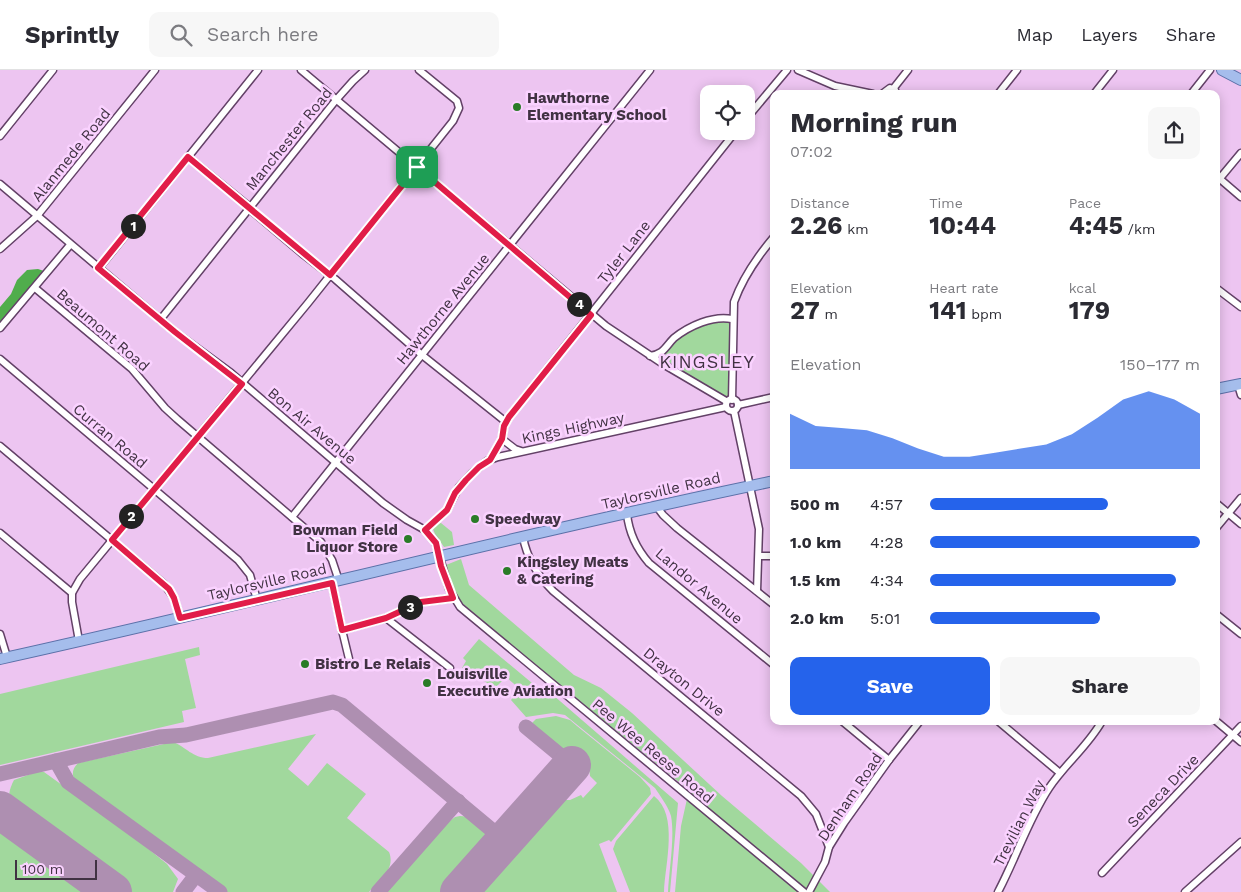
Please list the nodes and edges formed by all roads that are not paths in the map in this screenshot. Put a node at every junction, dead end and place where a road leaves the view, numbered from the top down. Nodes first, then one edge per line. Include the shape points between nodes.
1 (53, 70) edge
2 (155, 70) edge
3 (258, 70) edge
4 (301, 70) edge
5 (365, 70) edge
6 (419, 70) edge
7 (650, 70) edge
8 (787, 70) edge
9 (798, 70) edge
10 (908, 70) edge
11 (1017, 70) edge
12 (1113, 70) edge
13 (1210, 70) edge
14 (1222, 70) edge
15 (432, 71) edge
16 (427, 77) junction
17 (1241, 80) edge
18 (770, 90) edge
19 (770, 90) edge
20 (854, 90) edge
21 (896, 90) edge
22 (1001, 90) edge
23 (1097, 90) edge
24 (1194, 90) edge
25 (336, 100) junction
26 (755, 108) edge
27 (0, 136) edge
28 (729, 140) edge
29 (1241, 152) edge
30 (188, 157) junction
31 (417, 167) junction
32 (1220, 178) edge
33 (1220, 182) edge
34 (0, 184) edge
35 (1241, 197) edge
36 (250, 209) junction
37 (37, 216) junction
38 (770, 241) edge
39 (70, 245) junction
40 (510, 247) junction
41 (0, 249) edge
42 (98, 268) junction
43 (330, 275) junction
44 (35, 288) junction
45 (1220, 291) edge
46 (1241, 308) edge
47 (591, 315) junction
48 (732, 319) junction
49 (160, 320) junction
50 (0, 328) edge
51 (662, 353) junction
52 (422, 355) junction
53 (650, 356) junction
54 (0, 359) edge
55 (663, 364) junction
56 (242, 384) junction
57 (1239, 384) edge
58 (1220, 388) edge
59 (1241, 395) edge
60 (770, 398) edge
61 (728, 403) junction
62 (736, 408) junction
63 (506, 422) junction
64 (198, 437) junction
65 (502, 439) junction
66 (0, 446) edge
67 (522, 451) junction
68 (490, 460) junction
69 (336, 463) junction
70 (770, 482) edge
71 (751, 486) junction
72 (154, 489) junction
73 (1241, 498) edge
74 (1220, 506) edge
75 (657, 507) junction
76 (1228, 513) junction
77 (627, 514) junction
78 (292, 517) junction
79 (1220, 523) edge
80 (1241, 524) edge
81 (425, 530) junction
82 (0, 533) edge
83 (523, 537) junction
84 (112, 540) junction
85 (758, 556) junction
86 (770, 556) edge
87 (439, 557) junction
88 (336, 582) junction
89 (757, 591) junction
90 (72, 593) junction
91 (453, 598) junction
92 (257, 600) junction
93 (770, 602) edge
94 (1220, 617) edge
95 (180, 618) junction
96 (386, 618) junction
97 (342, 630) junction
98 (0, 634) edge
99 (1241, 634) edge
100 (79, 641) junction
101 (4, 658) edge
102 (770, 662) edge
103 (350, 663) dead end
104 (450, 668) dead end
105 (1220, 724) edge
106 (847, 725) edge
107 (915, 725) edge
108 (1003, 725) edge
109 (1099, 725) edge
110 (1241, 726) edge
111 (1234, 736) junction
112 (1241, 742) edge
113 (889, 760) junction
114 (1060, 773) junction
115 (1241, 842) edge
116 (829, 846) junction
117 (1102, 873) dead end
118 (804, 892) edge
119 (809, 892) edge
120 (998, 892) edge
121 (1185, 892) edge

1 - 27 street
2 - 37 street, Alanmede Road
3 - 30 street
4 - 25 street
5 - 25 street, Manchester Road
6 - 16 street
7 - 40 street, Hawthorne Avenue
8 - 18 street
9 - 20 street via 835,86
10 - 21 street
11 - 22 street
12 - 23 street
13 - 24 street
14 - 17 main road
15 - 16 street
16 - 31 street via 457,101 459,108 453,121
19 - 26 street
25 - 31 street
25 - 36 street, Manchester Road
28 - 47 street, Tyler Lane
29 - 32 street
30 - 36 street
30 - 42 street
31 - 40 street
31 - 43 street
33 - 35 street
34 - 37 street, Bon Air Avenue
36 - 43 street
36 - 49 street, Manchester Road
37 - 39 street, Bon Air Avenue
37 - 41 street, Alanmede Road
38 - 48 street via 738,289
39 - 42 street, Bon Air Avenue
39 - 44 street
40 - 47 street
40 - 52 street, Hawthorne Avenue
42 - 49 street, Bon Air Avenue
43 - 52 street
43 - 56 street
44 - 50 street
44 - 64 street, Beaumont Road via 132,369 165,408
45 - 46 street
47 - 53 street
47 - 63 street, Tyler Lane
48 - 51 street via 716,319 691,327
48 - 61 street
49 - 56 street, Bon Air Avenue
51 - 53 street
51 - 55 street
52 - 63 street
52 - 69 street, Hawthorne Avenue
53 - 55 street
54 - 72 street, Curran Road
55 - 61 street
56 - 64 street
56 - 69 street, Bon Air Avenue
57 - 58 main road
57 - 59 street
60 - 62 street
61 - 62 street
61 - 67 street, Kings Highway
62 - 71 street
63 - 65 street, Tyler Lane
64 - 72 street
64 - 78 street, Beaumont Road
65 - 67 street
65 - 68 street, Tyler Lane
66 - 84 street
67 - 68 street, Kings Highway
68 - 81 street, Kings Highway via 466,480 447,510
69 - 78 street, Hawthorne Avenue
69 - 81 street, Bon Air Avenue via 402,517
70 - 71 main road, Taylorsville Road
71 - 75 main road, Taylorsville Road
71 - 85 street via 759,529
72 - 84 street
72 - 92 street, Curran Road via 245,567 254,583
73 - 76 street
74 - 76 street
75 - 77 main road, Taylorsville Road
75 - 89 street via 677,528
76 - 79 street
76 - 80 street
77 - 83 main road, Taylorsville Road
77 - 102 street, Landor Avenue via 634,542 649,563
78 - 88 street, Beaumont Road via 325,546 334,566
81 - 87 street, Bon Air Avenue via 435,541
82 - 90 street
83 - 87 main road, Taylorsville Road
83 - 116 street, Drayton Drive via 531,563 543,581 801,796 816,814
84 - 90 street
84 - 95 street via 169,589
85 - 86 street
85 - 89 street
87 - 88 main road, Taylorsville Road
87 - 91 street, Pee Wee Reese Road
88 - 92 main road, Taylorsville Road
88 - 97 street, Beaumont Road
89 - 93 street
90 - 100 street
91 - 96 street via 421,602
91 - 118 street, Pee Wee Reese Road
92 - 95 main road, Taylorsville Road
94 - 99 street
95 - 100 main road, Taylorsville Road
96 - 97 street
96 - 104 street
97 - 103 street, Beaumont Road
98 - 101 street
100 - 101 main road, Taylorsville Road
105 - 111 street
106 - 113 street
107 - 113 street, Denham Road
108 - 114 street
109 - 114 street, Trevilian Way
110 - 111 street, Seneca Drive
111 - 112 street
111 - 117 street, Seneca Drive
113 - 116 street, Denham Road
114 - 120 street, Trevilian Way via 1038,806
115 - 121 street
116 - 119 street, Denham Road via 825,862

